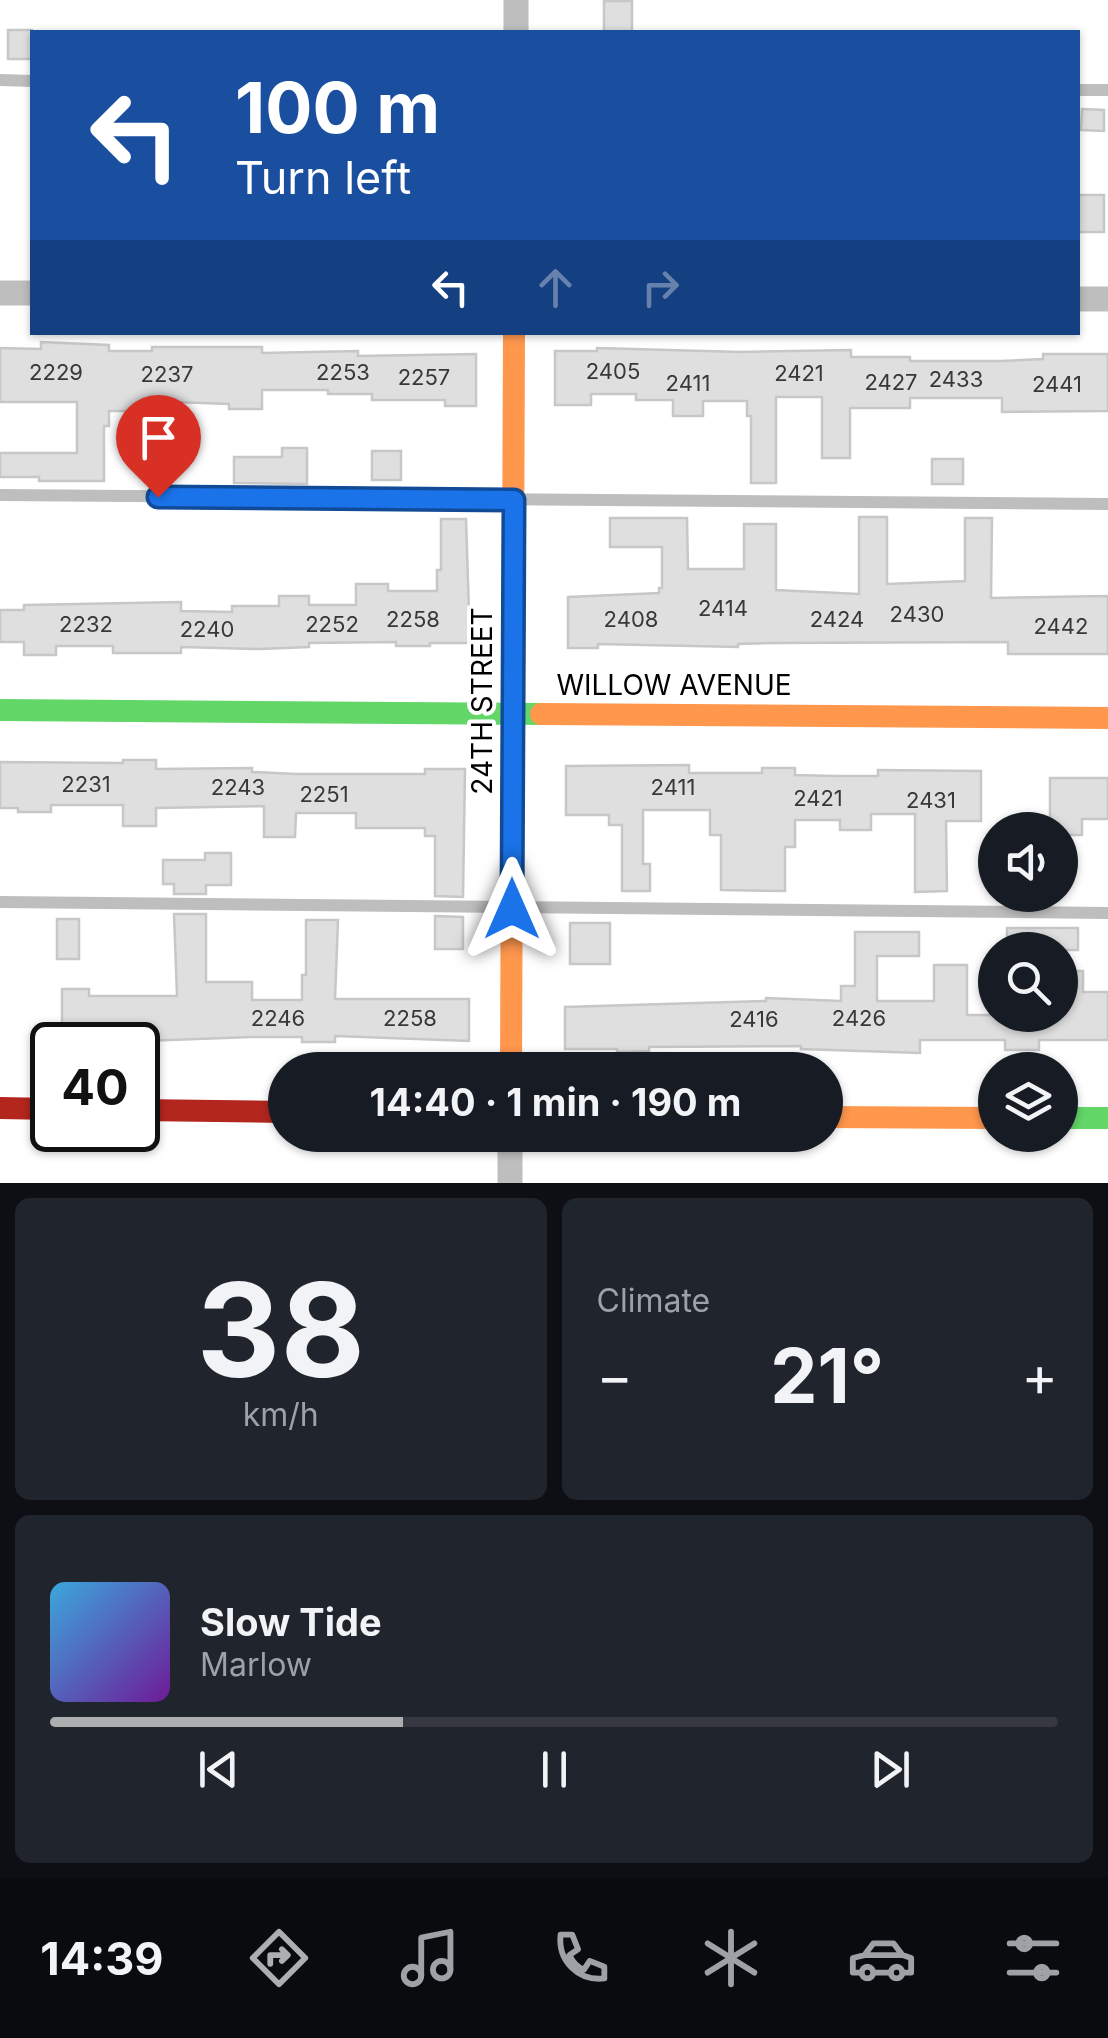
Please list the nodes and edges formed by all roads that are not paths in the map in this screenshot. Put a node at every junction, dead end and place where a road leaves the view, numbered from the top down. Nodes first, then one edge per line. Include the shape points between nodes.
1 (516, 0) edge
2 (516, 30) edge
3 (0, 80) edge
4 (30, 81) edge
5 (1080, 90) edge
6 (1108, 90) edge
7 (0, 293) edge
8 (30, 293) edge
9 (1080, 299) edge
10 (1108, 300) edge
11 (514, 335) edge
12 (0, 496) edge
13 (514, 500) junction
14 (1108, 504) edge
15 (0, 710) edge
16 (512, 714) junction
17 (1108, 718) edge
18 (0, 902) edge
19 (512, 909) junction
20 (1108, 914) edge
21 (511, 1052) edge
22 (0, 1108) edge
23 (30, 1109) edge
24 (160, 1110) edge
25 (268, 1112) edge
26 (843, 1116) edge
27 (978, 1118) edge
28 (1078, 1118) edge
29 (1108, 1118) edge
30 (510, 1152) edge
31 (510, 1183) edge

1 - 2 street
3 - 4 lane
5 - 6 lane
7 - 8 street
9 - 10 street
11 - 13 street, 24TH STREET
12 - 13 lane
13 - 14 lane
13 - 16 street, 24TH STREET
15 - 16 street, WILLOW AVENUE
16 - 17 street, WILLOW AVENUE
16 - 19 street, 24TH STREET
18 - 19 lane
19 - 20 lane
19 - 21 street, 24TH STREET
22 - 23 street
24 - 25 street
26 - 27 street
28 - 29 street
30 - 31 street

